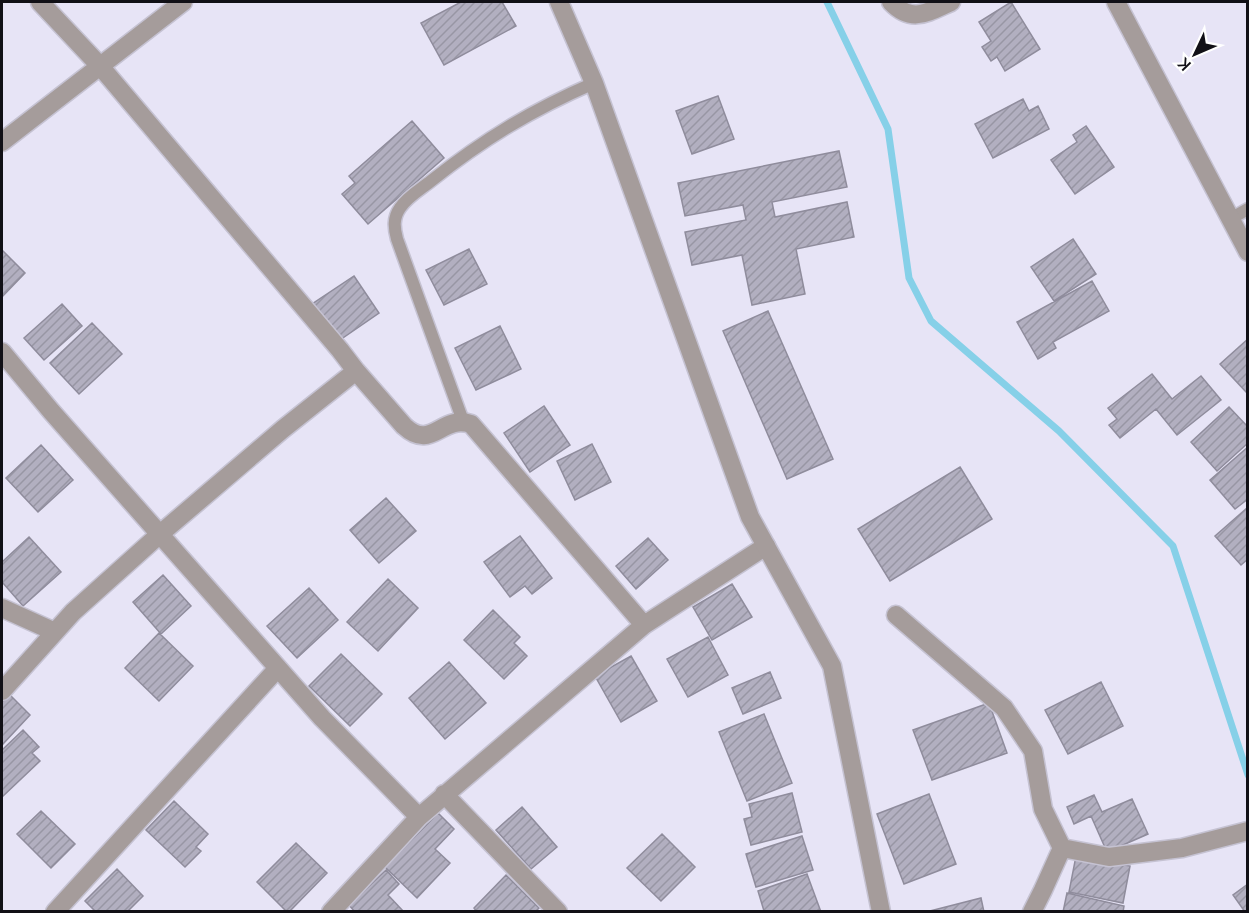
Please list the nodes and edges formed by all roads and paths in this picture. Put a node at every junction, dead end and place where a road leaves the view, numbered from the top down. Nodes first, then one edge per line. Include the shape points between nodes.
1 (40, 2) edge
2 (183, 2) edge
3 (559, 2) edge
4 (891, 2) edge
5 (951, 2) edge
6 (1116, 2) edge
7 (100, 66) junction
8 (594, 83) junction
9 (2, 142) edge
10 (1248, 209) edge
11 (1230, 219) junction
12 (1248, 252) edge
13 (2, 352) edge
14 (356, 371) junction
15 (463, 421) junction
16 (160, 534) junction
17 (766, 546) junction
18 (2, 608) edge
19 (896, 615) dead end
20 (644, 625) junction
21 (55, 632) junction
22 (278, 668) junction
23 (2, 692) edge
24 (444, 794) junction
25 (419, 817) junction
26 (1247, 831) edge
27 (1062, 848) junction
28 (56, 912) edge
29 (331, 912) edge
30 (558, 912) edge
31 (881, 912) edge
32 (1032, 912) edge

1 - 7 street
2 - 7 street
3 - 8 street
4 - 5 street via 904,12 921,15
6 - 11 street
7 - 9 street
7 - 14 street
8 - 15 lane via 560,98 462,156 405,201 396,214 394,230
8 - 17 street via 750,517
10 - 11 lane
11 - 12 street
13 - 16 street
14 - 15 street via 411,432 426,435 454,421
14 - 16 street
15 - 20 street via 479,433
16 - 21 street
16 - 22 street
17 - 20 street
17 - 31 street via 832,666
18 - 21 street
19 - 27 street via 1004,708 1033,751 1043,809
20 - 24 street
21 - 23 street
22 - 25 street
22 - 28 street
24 - 25 street
24 - 30 street
25 - 29 street
26 - 27 street via 1182,848 1109,857
27 - 32 street

